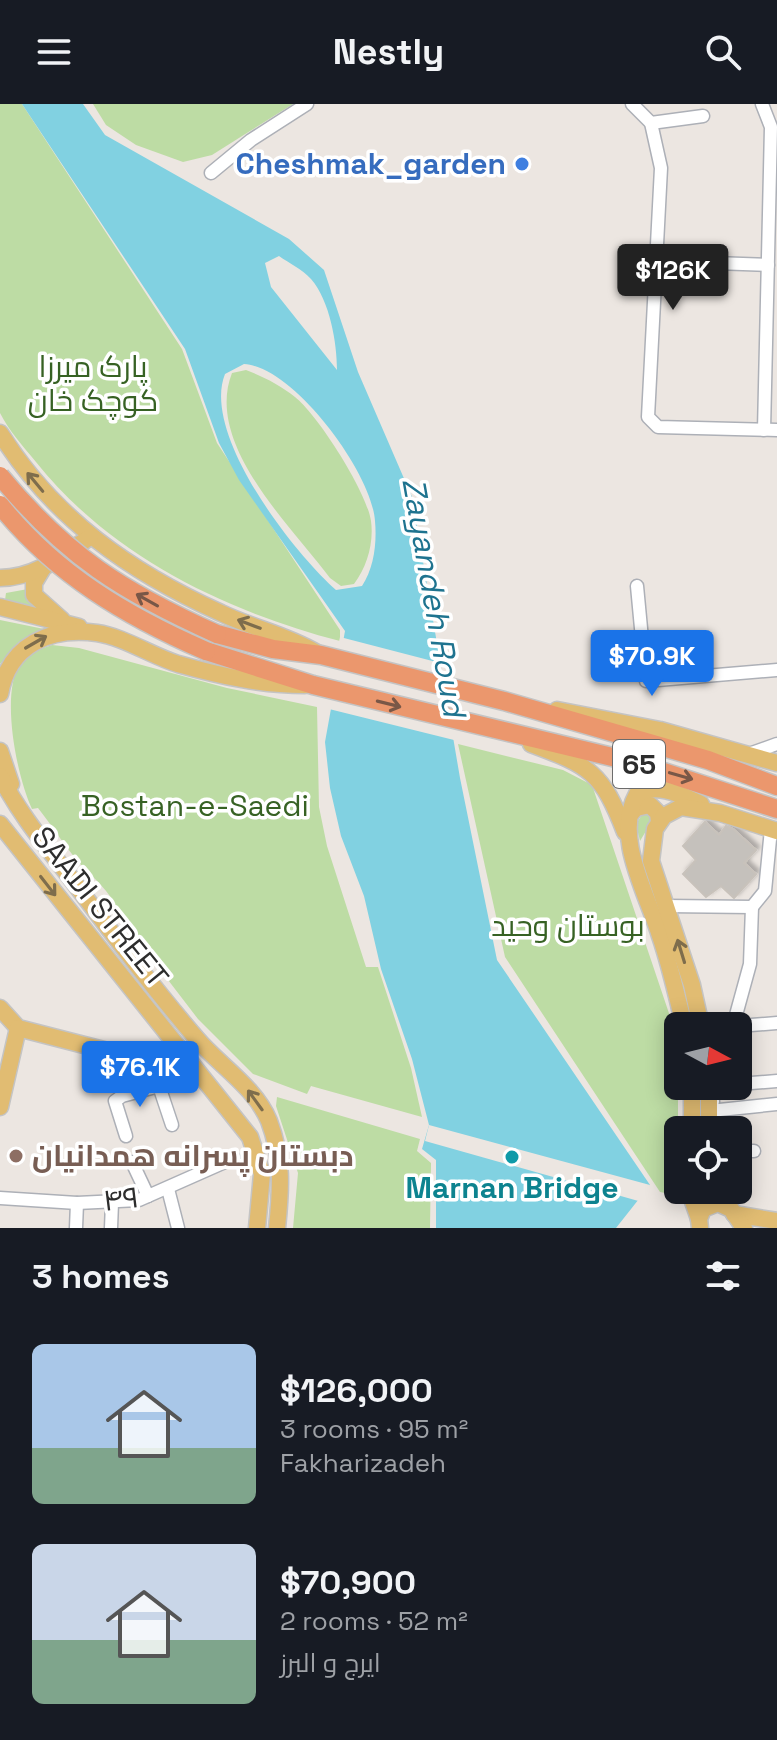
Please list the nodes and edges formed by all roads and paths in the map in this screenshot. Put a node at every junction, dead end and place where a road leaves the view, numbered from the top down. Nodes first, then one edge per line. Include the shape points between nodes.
1 (307, 104) edge
2 (632, 104) edge
3 (762, 104) edge
4 (703, 116) dead end
5 (651, 123) junction
6 (211, 173) dead end
7 (658, 261) junction
8 (768, 265) junction
9 (770, 430) edge
10 (1, 436) edge
11 (0, 476) edge
12 (0, 505) edge
13 (90, 537) junction
14 (43, 568) junction
15 (0, 578) edge
16 (637, 586) dead end
17 (0, 607) edge
18 (67, 623) junction
19 (99, 634) junction
20 (321, 655) junction
21 (777, 670) edge
22 (313, 685) junction
23 (0, 694) edge
24 (504, 701) junction
25 (497, 732) junction
26 (777, 744) edge
27 (0, 751) edge
28 (749, 754) junction
29 (777, 763) edge
30 (0, 776) edge
31 (777, 786) edge
32 (777, 809) edge
33 (720, 813) junction
34 (21, 816) junction
35 (628, 817) junction
36 (659, 822) junction
37 (0, 824) edge
38 (774, 830) edge
39 (651, 841) junction
40 (630, 842) junction
41 (667, 906) junction
42 (752, 907) junction
43 (0, 1010) edge
44 (680, 1012) edge
45 (697, 1012) edge
46 (739, 1012) edge
47 (777, 1023) edge
48 (752, 1025) edge
49 (18, 1028) junction
50 (48, 1037) junction
51 (199, 1042) junction
52 (182, 1056) junction
53 (8, 1059) edge
54 (157, 1065) junction
55 (197, 1074) junction
56 (777, 1081) edge
57 (752, 1083) edge
58 (159, 1086) junction
59 (710, 1100) edge
60 (714, 1100) edge
61 (1, 1101) edge
62 (777, 1104) edge
63 (710, 1111) junction
64 (710, 1116) edge
65 (172, 1125) dead end
66 (126, 1136) dead end
67 (234, 1158) dead end
68 (132, 1162) dead end
69 (168, 1189) junction
70 (148, 1196) junction
71 (0, 1198) edge
72 (77, 1203) junction
73 (112, 1203) junction
74 (708, 1204) edge
75 (722, 1204) edge
76 (699, 1223) edge
77 (737, 1223) edge
78 (777, 1223) edge
79 (76, 1228) edge
80 (111, 1228) edge
81 (178, 1228) edge
82 (257, 1228) edge
83 (277, 1228) edge
84 (769, 1228) edge

1 - 6 street
2 - 5 street
3 - 8 street via 771,127
4 - 5 street
5 - 7 street via 661,168
7 - 8 street
7 - 9 street via 648,417 658,427
8 - 9 street
13 -> 10 main road via 57,509
20 -> 11 highway, 65, bridge via 217,634 104,576 44,526
12 - 22 highway, 65, bridge via 77,581 152,626 206,651
13 - 14 main road
20 -> 13 main road via 221,614
14 - 15 main road
14 - 18 main road via 34,595
16 - 21 street via 646,681
17 - 18 main road
18 - 19 main road
19 - 22 main road via 221,676 269,685
23 -> 19 main road via 9,664 33,641 57,634
20 - 24 highway, 65
22 -> 25 highway, 65
24 - 28 main road via 608,718
24 - 31 highway, 65
25 -> 32 highway, 65 via 633,762
25 - 40 main road via 567,758 596,775
26 - 28 street
27 - 34 main road
28 - 29 main road
30 - 34 main road, SAADI STREET
33 - 35 main road via 655,788 637,794
33 - 36 main road via 681,807
33 - 38 main road
34 - 51 main road, SAADI STREET
35 - 36 main road via 636,808 650,805
35 - 40 main road
36 - 39 main road
37 -> 52 main road, SAADI STREET
38 - 42 street via 765,891
39 - 40 main road via 641,851
39 - 41 main road via 651,861
40 - 44 main road
41 - 42 street
45 -> 41 main road
42 - 46 street via 750,964
43 - 49 main road
43 - 53 main road
47 - 48 street
49 - 50 main road
49 - 53 main road
50 - 53 main road
50 - 54 main road
51 - 52 main road
83 -> 51 main road, SAADI STREET via 280,1156 268,1117
52 - 54 main road
52 - 55 main road, SAADI STREET
53 - 61 main road
54 - 55 main road
54 - 58 street
55 - 82 main road, SAADI STREET via 255,1147 262,1174
56 - 57 street
58 - 65 street
58 - 66 street via 115,1101
59 - 63 main road
60 - 63 street
62 - 63 street
63 - 64 main road
67 - 69 street, ۴۹
68 - 70 street
69 - 70 street, ۴۹
69 - 81 street
70 - 73 street, ۴۹
71 - 72 street, ۴۹
72 - 73 street, ۴۹
72 - 79 street
73 - 80 street
74 - 76 main road
75 - 77 main road
77 - 78 main road
78 - 84 main road

